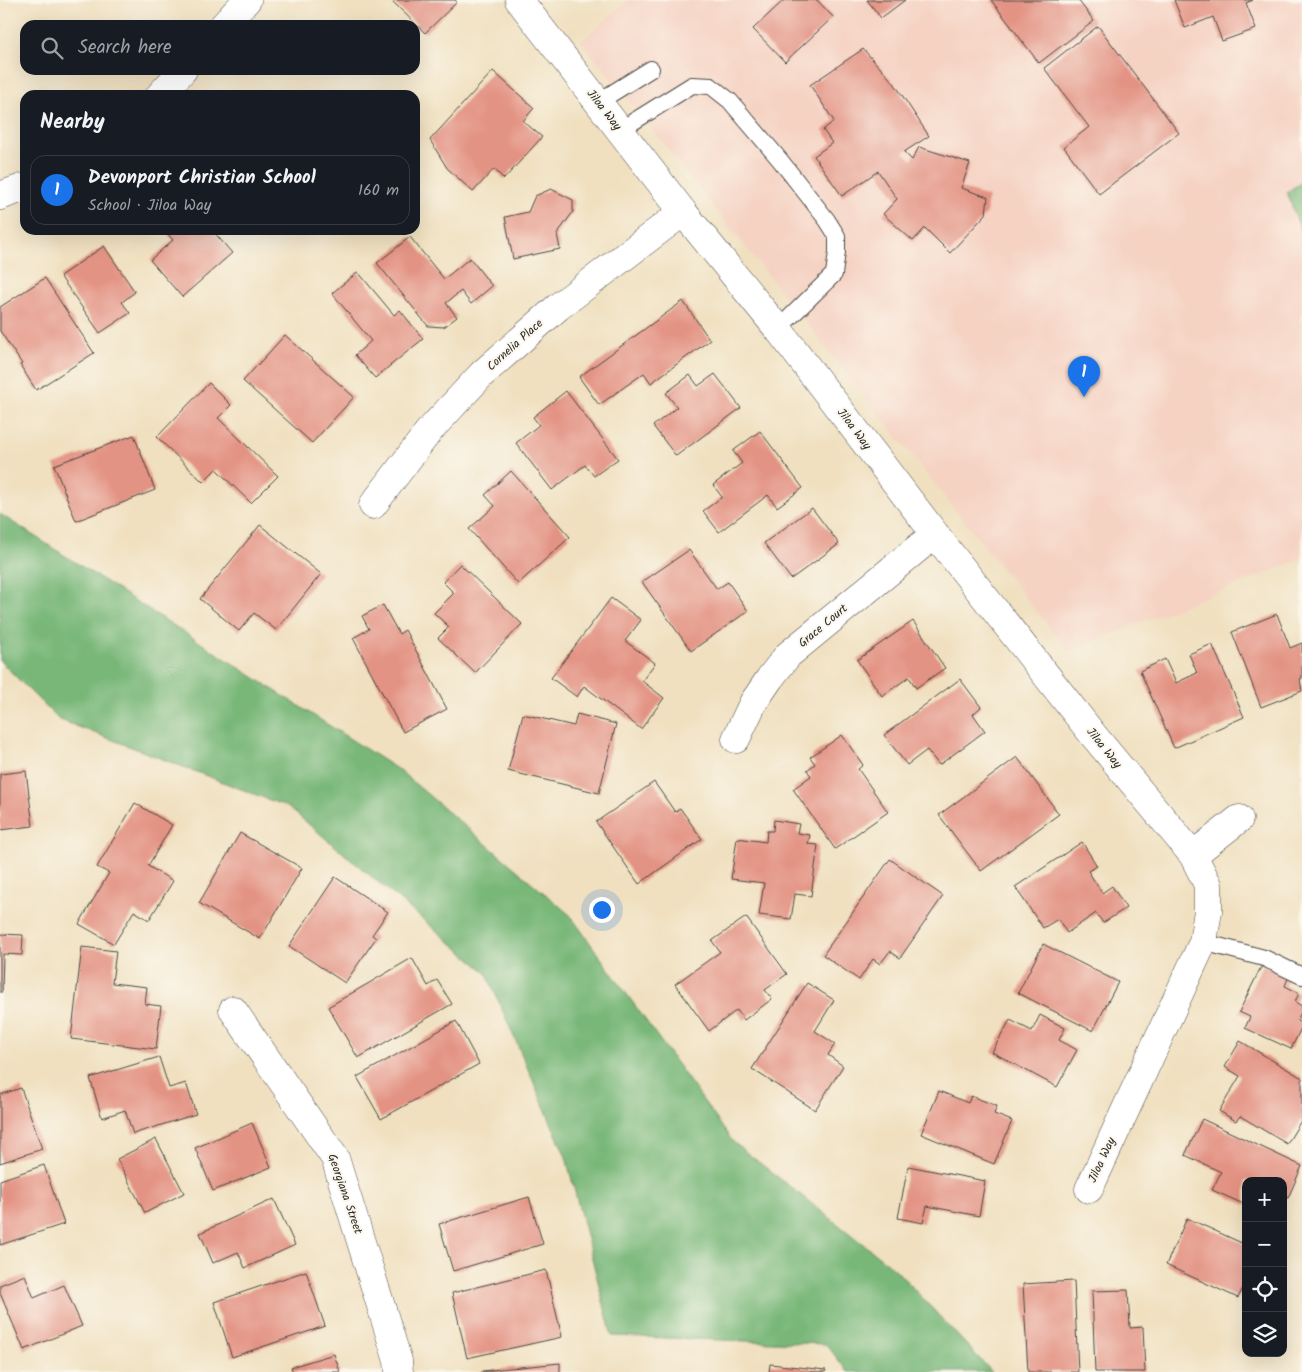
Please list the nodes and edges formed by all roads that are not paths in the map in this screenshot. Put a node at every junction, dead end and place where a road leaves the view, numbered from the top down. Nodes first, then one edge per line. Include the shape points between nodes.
1 (247, 0) edge
2 (519, 0) edge
3 (229, 20) edge
4 (651, 69) dead end
5 (178, 75) edge
6 (165, 90) edge
7 (598, 102) junction
8 (620, 130) junction
9 (20, 189) edge
10 (0, 196) edge
11 (684, 212) junction
12 (778, 329) junction
13 (373, 505) dead end
14 (935, 534) junction
15 (736, 739) dead end
16 (1240, 819) dead end
17 (1193, 855) junction
18 (1203, 942) junction
19 (1302, 976) edge
20 (233, 1010) dead end
21 (1089, 1189) dead end
22 (400, 1372) edge

1 - 3 street
2 - 7 street, Jiloa Way
4 - 7 lane
5 - 6 street
7 - 8 street, Jiloa Way
8 - 11 street, Jiloa Way
8 - 12 lane via 692,85 711,86 730,101 780,160 837,236 837,252 834,274
9 - 10 street
11 - 12 street, Jiloa Way
11 - 13 street, Cornelia Place via 558,306 482,374 429,431
12 - 14 street, Jiloa Way
14 - 15 street, Grace Court via 788,655 753,703
14 - 17 street, Jiloa Way via 1094,736
16 - 17 street
17 - 18 street, Jiloa Way via 1208,885
18 - 19 lane via 1264,958
18 - 21 street, Jiloa Way
20 - 22 street, Georgiana Street via 335,1158

